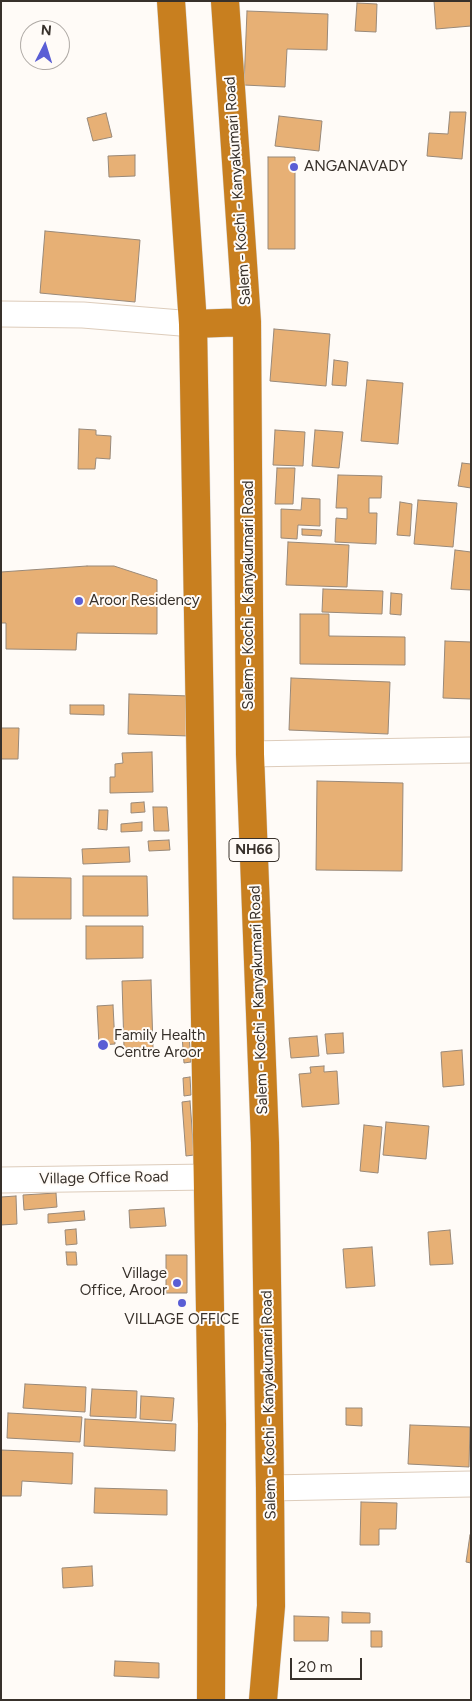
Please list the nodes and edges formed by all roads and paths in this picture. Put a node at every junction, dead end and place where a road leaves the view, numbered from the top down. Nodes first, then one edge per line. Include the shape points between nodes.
1 (170, 1) edge
2 (225, 1) edge
3 (1, 314) edge
4 (248, 322) junction
5 (193, 324) junction
6 (471, 750) edge
7 (250, 754) junction
8 (208, 1177) junction
9 (1, 1180) edge
10 (471, 1484) edge
11 (270, 1488) junction
12 (211, 1700) edge
13 (263, 1700) edge

1 - 5 highway
2 - 4 highway, Salem - Kochi - Kanyakumari Road / NH66
3 - 5 street via 83,315
4 - 5 highway
4 - 7 highway, Salem - Kochi - Kanyakumari Road / NH66
5 - 8 highway
6 - 7 street
7 - 11 highway, Salem - Kochi - Kanyakumari Road / NH66 via 265,1143
8 - 9 street, Village Office Road
8 - 12 highway via 212,1424
10 - 11 street
11 - 13 highway, Salem - Kochi - Kanyakumari Road / NH66 via 271,1606

